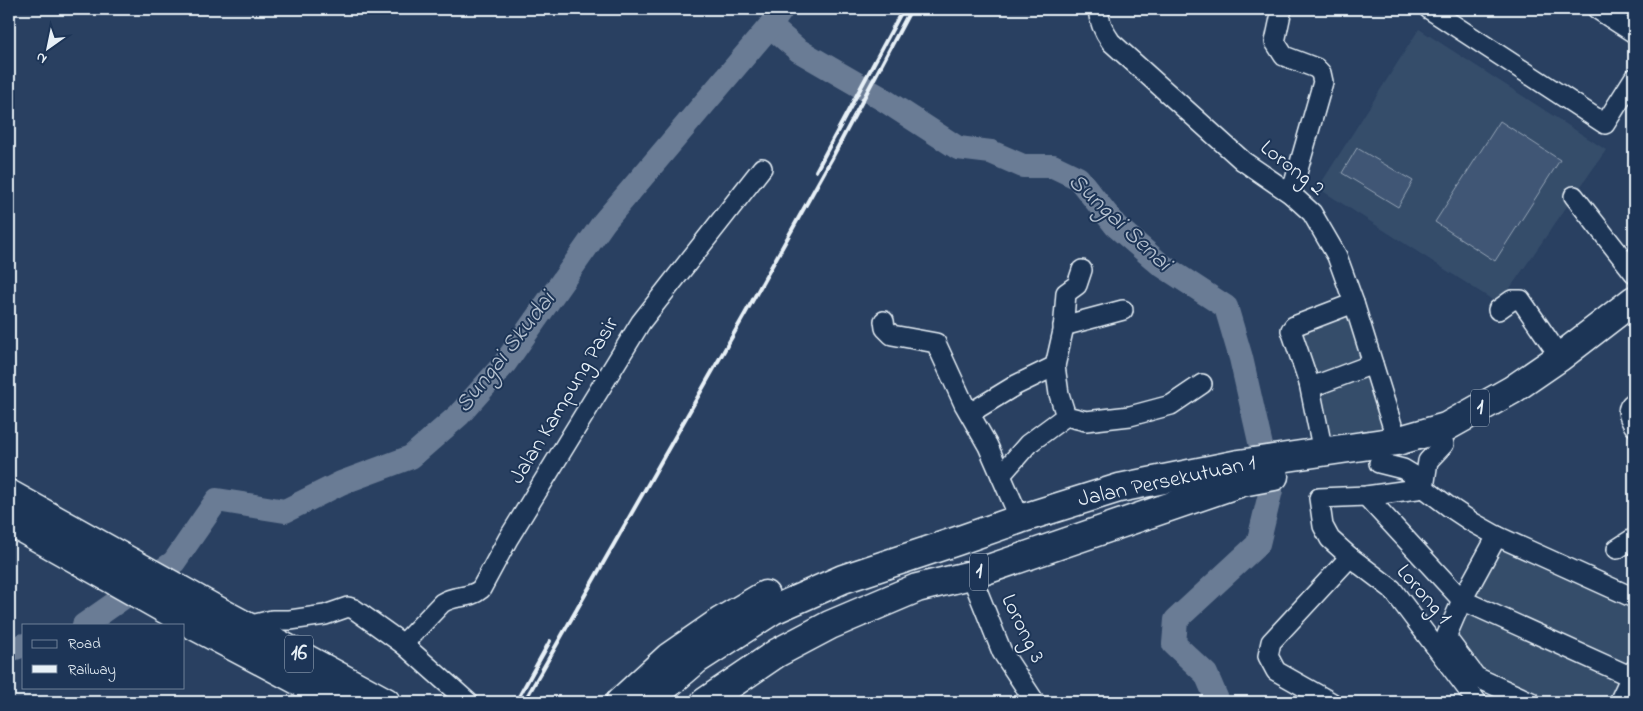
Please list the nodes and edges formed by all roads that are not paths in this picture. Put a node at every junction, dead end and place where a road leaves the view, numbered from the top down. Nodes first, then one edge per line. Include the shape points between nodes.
1 (1098, 9) edge
2 (1282, 9) edge
3 (1429, 9) edge
4 (1597, 9) edge
5 (1634, 33) edge
6 (1634, 79) edge
7 (762, 168) dead end
8 (1291, 194) junction
9 (1574, 196) dead end
10 (1082, 270) dead end
11 (1634, 273) edge
12 (1634, 300) edge
13 (1354, 303) junction
14 (1122, 310) dead end
15 (1498, 310) dead end
16 (884, 321) dead end
17 (1634, 324) edge
18 (1063, 326) junction
19 (1560, 357) junction
20 (1373, 364) junction
21 (1056, 366) junction
22 (1202, 384) dead end
23 (1309, 384) junction
24 (1634, 402) edge
25 (970, 413) junction
26 (1066, 416) junction
27 (1634, 426) edge
28 (1397, 441) junction
29 (1444, 444) junction
30 (1306, 460) junction
31 (1379, 463) junction
32 (1240, 473) junction
33 (1001, 475) junction
34 (1424, 488) junction
35 (9, 494) edge
36 (1366, 496) junction
37 (1020, 518) junction
38 (9, 522) edge
39 (1497, 536) junction
40 (1634, 538) edge
41 (1617, 549) dead end
42 (1350, 557) junction
43 (108, 575) junction
44 (971, 575) junction
45 (1634, 598) edge
46 (1462, 600) junction
47 (156, 624) edge
48 (247, 626) junction
49 (194, 628) edge
50 (403, 644) junction
51 (1633, 675) edge
52 (715, 697) edge
53 (298, 702) edge
54 (339, 702) edge
55 (386, 702) edge
56 (468, 702) edge
57 (620, 702) edge
58 (647, 702) edge
59 (671, 702) edge
60 (1035, 702) edge
61 (1331, 702) edge
62 (1477, 702) edge
63 (1531, 702) edge
64 (1620, 702) edge

1 - 8 street, Lorong 2 via 1103,32 1110,42 1243,161
2 - 8 street via 1275,42 1284,56 1316,68 1322,73 1323,82
3 - 6 street via 1605,124
4 - 5 street
7 - 50 street, Jalan Kampung Pasir via 641,322 481,588 474,594 442,602
8 - 13 street, Lorong 2 via 1312,212 1337,256
9 - 11 street
10 - 18 street via 1077,285 1066,292
12 - 19 highway, Jalan Persekutuan 1 / 1
13 - 20 street, Lorong 2
13 - 23 street via 1291,330
14 - 18 street
15 - 19 street via 1512,300 1521,300
16 - 25 street via 885,328 892,335 936,343
17 - 29 highway, Jalan Persekutuan 1 / 1 via 1599,351 1469,433
18 - 21 street
19 - 28 highway, Jalan Persekutuan 1 / 1 via 1512,390 1446,426
20 - 23 street via 1314,386
20 - 28 street, Lorong 2
21 - 25 street via 1016,385
21 - 26 street via 1059,394
22 - 26 street via 1171,405 1130,416 1086,421
23 - 30 street
24 - 27 street via 1628,410
25 - 33 street
26 - 33 street via 1028,444
28 - 30 highway, Jalan Persekutuan 1 / 1
29 - 31 highway, Jalan Persekutuan 1 / 1
29 - 34 street via 1428,462
30 - 31 highway, Jalan Persekutuan 1 / 1
30 - 32 highway, Jalan Persekutuan 1 / 1
31 - 34 street via 1403,469
32 - 37 highway, Jalan Persekutuan 1 / 1 via 1119,488
32 - 44 highway, Jalan Persekutuan 1 / 1
32 - 59 highway via 1185,483 818,607 749,644
33 - 37 street
34 - 36 street
34 - 39 street
35 - 43 highway
36 - 42 street, Lorong 1 via 1319,498 1323,526 1330,539
36 - 46 street
37 - 57 highway via 955,524 833,563 784,585 721,620 669,657
37 - 58 highway, Jalan Persekutuan 1 / 1 via 843,579 773,610 696,660
38 - 43 highway
39 - 45 street
39 - 46 street
40 - 41 street
42 - 61 street via 1271,642 1268,656 1276,671
42 - 62 street, Lorong 1 via 1392,588
43 - 47 highway
43 - 49 highway
44 - 52 highway, Jalan Persekutuan 1 / 1 via 917,588 830,625 777,653
44 - 60 street, Lorong 3 via 1002,652
46 - 51 street
46 - 63 street via 1446,637 1476,678
48 - 49 highway, 16
48 - 50 street via 325,615 348,607
48 - 55 highway, 16
49 - 53 highway
49 - 54 highway
50 - 56 street
51 - 64 street

